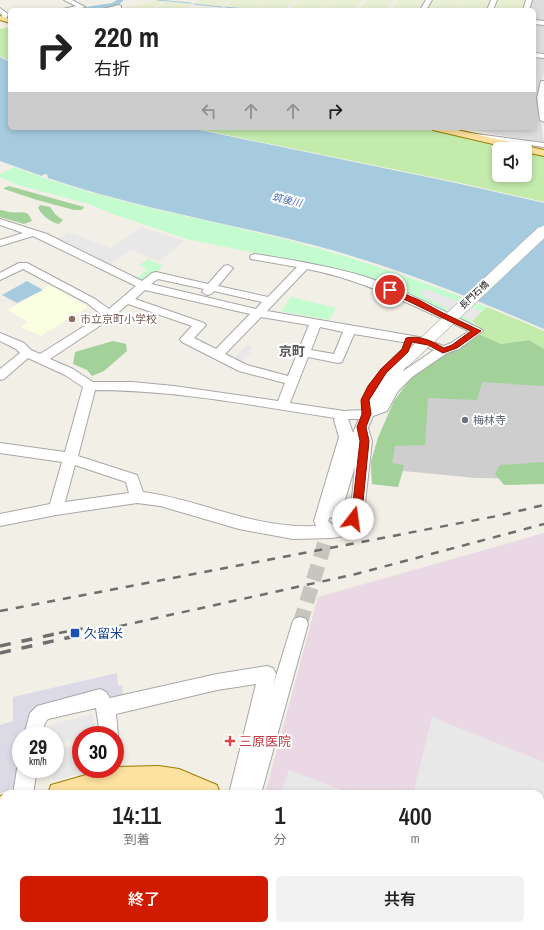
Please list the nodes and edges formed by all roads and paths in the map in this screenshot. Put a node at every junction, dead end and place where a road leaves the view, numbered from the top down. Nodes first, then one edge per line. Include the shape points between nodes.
1 (67, 0) edge
2 (119, 7) dead end
3 (75, 8) edge
4 (113, 8) edge
5 (0, 9) edge
6 (6, 20) edge
7 (544, 82) edge
8 (538, 91) edge
9 (544, 115) edge
10 (446, 130) edge
11 (461, 133) junction
12 (544, 145) edge
13 (544, 153) edge
14 (0, 222) edge
15 (544, 230) edge
16 (32, 233) junction
17 (0, 243) edge
18 (255, 257) dead end
19 (304, 266) junction
20 (228, 268) dead end
21 (0, 277) edge
22 (144, 286) junction
23 (212, 287) junction
24 (202, 298) junction
25 (127, 300) junction
26 (271, 300) junction
27 (260, 313) junction
28 (109, 315) junction
29 (316, 323) junction
30 (350, 329) junction
31 (0, 337) edge
32 (409, 340) junction
33 (443, 350) junction
34 (27, 353) junction
35 (305, 353) junction
36 (217, 355) junction
37 (41, 359) junction
38 (0, 376) edge
39 (292, 381) junction
40 (90, 386) junction
41 (283, 405) junction
42 (344, 415) junction
43 (364, 420) junction
44 (0, 448) edge
45 (69, 458) junction
46 (137, 497) junction
47 (56, 509) junction
48 (330, 511) junction
49 (0, 520) edge
50 (263, 528) junction
51 (338, 532) junction
52 (300, 624) tunnel mouth
53 (106, 708) junction
54 (35, 726) edge
55 (108, 726) edge
56 (124, 775) edge
57 (26, 778) edge
58 (103, 778) edge
59 (24, 790) edge
60 (71, 790) edge
61 (199, 790) edge
62 (239, 790) edge
63 (252, 790) edge

1 - 3 street via 82,7
2 - 4 street
5 - 6 street
7 - 8 street
8 - 9 street
10 - 11 main road
11 - 12 street
11 - 13 main road
14 - 16 street
15 - 43 street, 長門石橋, bridge via 394,372 375,398
16 - 17 street
16 - 22 street
18 - 19 street
19 - 26 street
19 - 33 street via 377,285 477,331 455,346
20 - 23 street
21 - 28 street via 23,265 91,301
22 - 23 street via 156,275
22 - 24 street
22 - 25 street
23 - 24 street
23 - 26 street
24 - 27 street
25 - 28 street
25 - 36 street via 200,324 186,339
26 - 27 street
27 - 29 street
27 - 36 street
28 - 37 street
29 - 30 street
29 - 35 street
30 - 32 street
30 - 35 street via 338,358
31 - 34 street via 20,346
32 - 33 street via 426,342
32 - 43 street via 406,350 371,388 365,400
33 - 43 street via 408,372 388,394 382,408
34 - 37 street
34 - 38 street
35 - 39 street
36 - 39 street via 243,368
37 - 40 street via 69,372
39 - 41 street
40 - 41 street via 174,390
40 - 45 street
41 - 42 street
42 - 43 street
42 - 48 street via 341,424 347,433
43 - 48 street
43 - 51 street via 365,441 358,502 348,527
44 - 45 street
45 - 46 street via 132,479
45 - 47 street
46 - 47 street
46 - 50 street via 160,500 239,524
47 - 49 street
48 - 50 street via 310,524 298,528
48 - 51 street via 321,521 324,528
50 - 51 street via 293,533
52 - 63 street
53 - 54 street via 100,698 44,712 37,719
53 - 55 street
53 - 62 street via 217,682 267,674
56 - 61 main road via 179,781
57 - 59 street
58 - 60 main road

